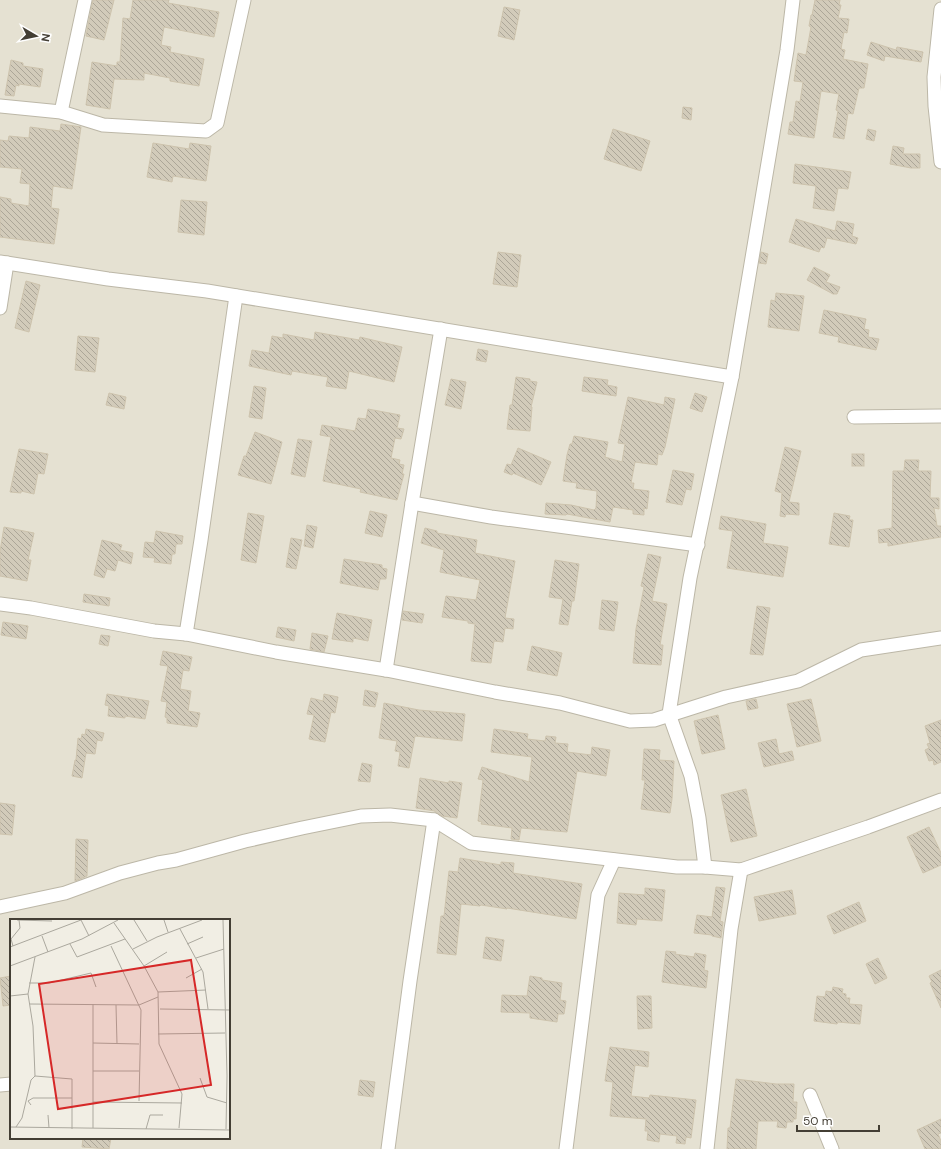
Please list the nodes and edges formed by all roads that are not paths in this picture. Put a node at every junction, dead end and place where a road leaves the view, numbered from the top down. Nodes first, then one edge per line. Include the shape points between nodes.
1 (85, 0) edge
2 (244, 0) edge
3 (793, 0) edge
4 (941, 9) edge
5 (0, 106) edge
6 (61, 112) junction
7 (941, 162) edge
8 (4, 262) edge
9 (236, 296) junction
10 (0, 308) edge
11 (441, 329) junction
12 (732, 377) junction
13 (941, 416) edge
14 (854, 417) dead end
15 (412, 504) junction
16 (698, 545) junction
17 (0, 604) edge
18 (186, 634) junction
19 (941, 638) edge
20 (386, 670) junction
21 (669, 714) junction
22 (941, 800) edge
23 (434, 820) junction
24 (614, 860) junction
25 (705, 867) junction
26 (741, 870) junction
27 (0, 906) edge
28 (10, 1084) edge
29 (0, 1085) edge
30 (810, 1095) dead end
31 (388, 1149) edge
32 (566, 1149) edge
33 (707, 1149) edge
34 (832, 1149) edge

1 - 6 street
2 - 6 street via 217,123 206,131 103,125
3 - 12 street via 787,50
4 - 7 street via 934,77
5 - 6 street
8 - 9 street
8 - 10 street
9 - 11 street
9 - 18 street via 202,540
11 - 12 street
11 - 15 street
12 - 16 street
13 - 14 street
15 - 16 street via 491,518
15 - 20 street
16 - 21 street via 690,578
17 - 18 street via 154,631
18 - 20 street
19 - 21 street via 861,650 798,680
20 - 21 street via 560,703 630,721 654,720
21 - 25 street via 690,776 699,818
22 - 26 street
23 - 24 street via 471,843
23 - 27 street via 390,814 361,816 120,873 65,894
23 - 31 street
24 - 25 street via 678,867
24 - 32 street via 598,895
25 - 26 street
26 - 33 street via 731,929
28 - 29 street
30 - 34 street

